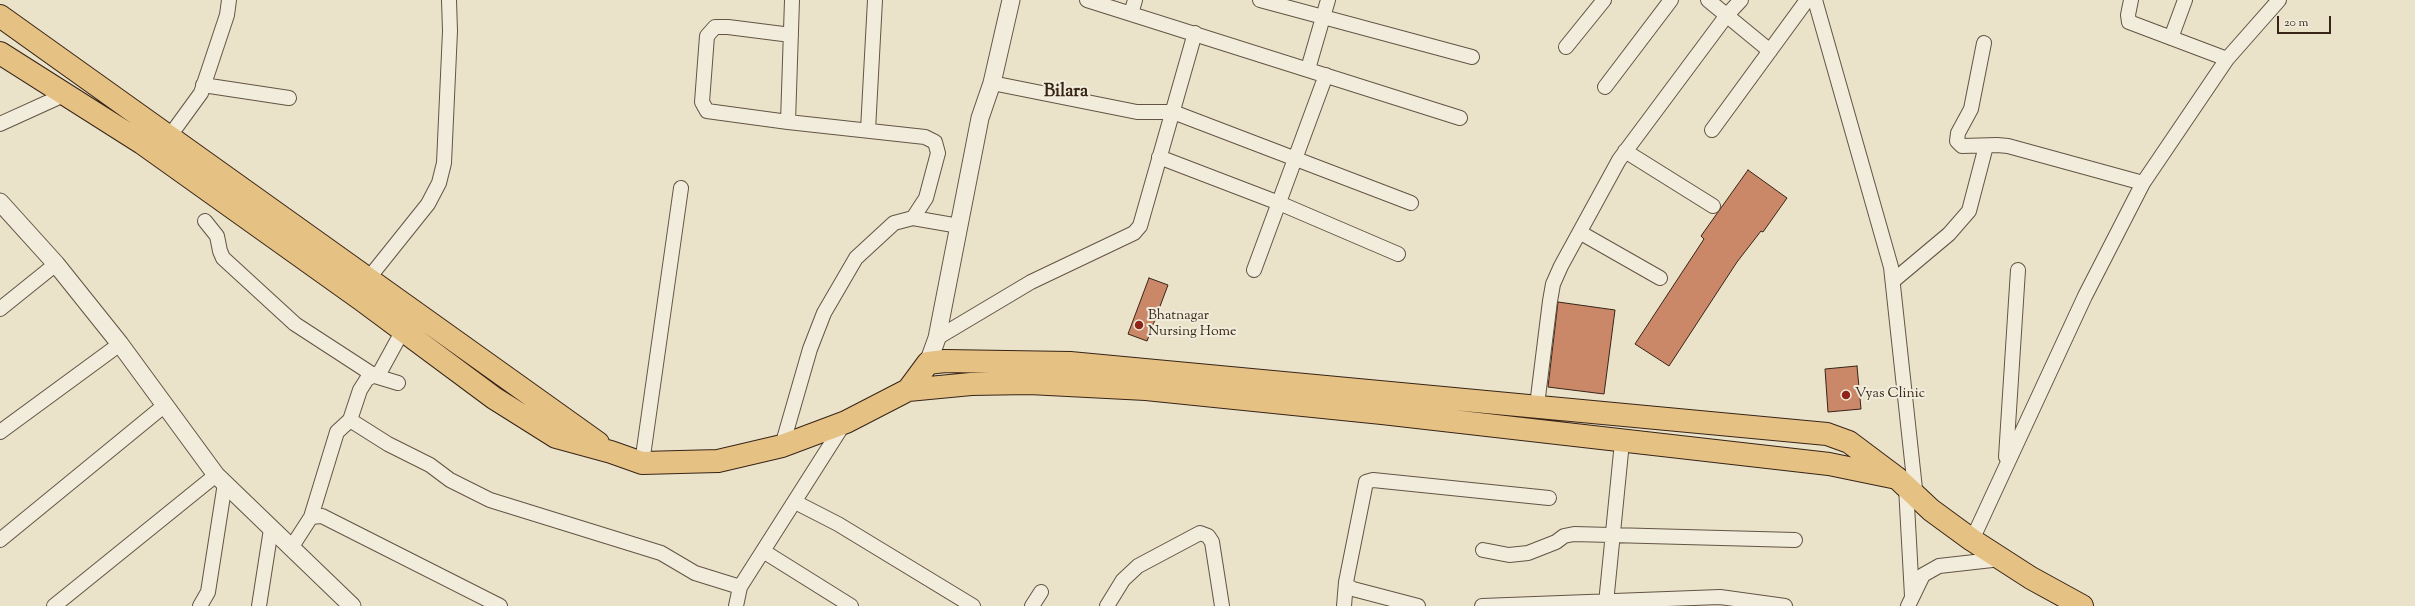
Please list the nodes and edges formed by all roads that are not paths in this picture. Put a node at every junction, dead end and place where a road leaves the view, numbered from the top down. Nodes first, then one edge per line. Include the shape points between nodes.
1 (1, 0) edge
2 (230, 0) edge
3 (449, 0) edge
4 (792, 0) edge
5 (875, 0) edge
6 (1011, 0) edge
7 (1087, 0) edge
8 (1135, 0) edge
9 (1260, 0) edge
10 (1328, 0) edge
11 (1604, 0) edge
12 (1671, 0) edge
13 (1708, 0) edge
14 (1741, 0) edge
15 (1807, 0) edge
16 (1815, 0) edge
17 (2131, 0) edge
18 (2185, 0) edge
19 (2278, 0) edge
20 (1131, 14) junction
21 (1727, 15) junction
22 (0, 16) edge
23 (1323, 17) junction
24 (0, 23) edge
25 (1195, 34) junction
26 (791, 35) junction
27 (2172, 38) junction
28 (1984, 43) dead end
29 (1566, 47) dead end
30 (1770, 51) junction
31 (0, 53) edge
32 (1472, 57) dead end
33 (2227, 59) junction
34 (1308, 69) junction
35 (1326, 75) junction
36 (992, 83) junction
37 (203, 85) junction
38 (1605, 87) dead end
39 (66, 94) junction
40 (289, 98) dead end
41 (1173, 112) junction
42 (1460, 118) dead end
43 (788, 122) junction
44 (0, 124) edge
45 (868, 130) junction
46 (1712, 130) dead end
47 (169, 137) junction
48 (1986, 146) junction
49 (1625, 151) junction
50 (1159, 157) junction
51 (1294, 159) junction
52 (2143, 182) junction
53 (681, 188) dead end
54 (0, 202) edge
55 (1279, 203) junction
56 (1411, 203) dead end
57 (1713, 206) dead end
58 (913, 218) junction
59 (205, 221) dead end
60 (958, 226) junction
61 (1581, 233) junction
62 (1398, 254) dead end
63 (56, 264) junction
64 (1254, 270) dead end
65 (2018, 270) dead end
66 (1660, 278) dead end
67 (368, 279) junction
68 (1893, 281) junction
69 (0, 309) edge
70 (403, 330) junction
71 (937, 338) junction
72 (120, 344) junction
73 (928, 363) junction
74 (375, 376) junction
75 (398, 383) dead end
76 (908, 390) junction
77 (165, 405) junction
78 (1537, 405) junction
79 (350, 420) junction
80 (846, 422) junction
81 (0, 432) edge
82 (1622, 442) junction
83 (782, 446) junction
84 (611, 452) junction
85 (642, 463) junction
86 (2006, 466) junction
87 (221, 479) junction
88 (1906, 487) junction
89 (1549, 498) dead end
90 (795, 502) junction
91 (311, 517) junction
92 (271, 529) junction
93 (1613, 536) junction
94 (0, 540) edge
95 (1795, 540) dead end
96 (1972, 540) junction
97 (291, 548) junction
98 (1483, 550) dead end
99 (763, 551) junction
100 (2003, 559) junction
101 (1346, 582) junction
102 (740, 587) junction
103 (1041, 592) dead end
104 (1910, 601) edge
105 (1714, 602) edge
106 (1606, 603) junction
107 (54, 606) edge
108 (200, 606) edge
109 (259, 606) edge
110 (352, 606) edge
111 (500, 606) edge
112 (736, 606) edge
113 (851, 606) edge
114 (973, 606) edge
115 (1032, 606) edge
116 (1107, 606) edge
117 (1222, 606) edge
118 (1344, 606) edge
119 (1418, 606) edge
120 (1482, 606) edge
121 (1785, 606) edge
122 (2082, 606) edge

1 - 22 main road
2 - 37 street
3 - 67 street via 444,163 439,183 428,204
4 - 26 street
5 - 45 street
6 - 36 street
7 - 20 street
8 - 20 street
9 - 23 street
10 - 23 street
11 - 29 street
12 - 38 street
13 - 21 street
14 - 21 street
15 - 30 street
16 - 68 street via 1863,163
17 - 27 street via 2129,22
18 - 27 street
19 - 33 street
20 - 25 street
21 - 30 street
21 - 49 street
22 - 24 main road
22 - 47 main road
23 - 32 street
23 - 34 street
25 - 34 street
25 - 41 street
26 - 43 street
26 - 43 street via 715,27 707,36 702,102 707,111
27 - 33 street
28 - 48 street via 1971,109 1958,133 1957,141 1962,146
30 - 46 street
31 - 39 main road
33 - 52 street
34 - 35 street
35 - 42 street
35 - 51 street
36 - 41 street via 1137,112
36 - 60 street via 980,118
37 - 40 street
37 - 47 street via 193,106
39 - 44 street
39 - 70 main road via 142,143
41 - 50 street
41 - 51 street
43 - 45 street
45 - 58 street via 925,137 934,142 938,153 935,168 926,198
47 - 67 main road
48 - 52 street via 2008,146
48 - 68 street via 1969,211 1949,234
49 - 57 street
49 - 61 street
50 - 55 street
50 - 71 street via 1140,226 1134,233 1031,282
51 - 55 street
51 - 56 street
52 - 86 street via 2085,296
53 - 85 street
54 - 63 street
55 - 62 street
55 - 64 street
58 - 60 street
58 - 83 street via 894,223 856,258 824,313 808,356
59 - 74 street via 217,236 223,258 295,324
60 - 71 street
61 - 66 street
61 - 78 street via 1553,284
63 - 69 street
63 - 72 street
65 - 86 street
67 - 84 main road
68 - 88 street
70 - 74 street via 380,372
70 - 84 main road via 494,398 556,437
71 - 73 street
72 - 77 street
72 - 81 street
73 - 76 main road
73 - 78 main road via 1070,363
74 - 75 street
74 - 79 street via 368,379 360,390
76 - 80 main road
76 - 82 main road via 971,384 1029,383 1146,389 1382,413
77 - 87 street
77 - 94 street
78 - 88 main road via 1827,434 1849,442
79 - 91 street via 337,432
79 - 102 street via 388,444 430,465 450,480 490,500 661,553 695,573
80 - 83 main road
80 - 90 street
82 - 88 main road via 1829,464
82 - 93 street
83 - 85 main road via 718,461
84 - 85 main road
86 - 96 street
87 - 92 street
87 - 107 street
87 - 108 street via 208,592
88 - 96 main road
88 - 104 street
89 - 101 street via 1373,480 1366,482
90 - 99 street
90 - 114 street via 838,524
91 - 97 street
91 - 111 street via 322,516 332,519
92 - 97 street
92 - 109 street
93 - 95 street
93 - 98 street via 1564,536 1556,542 1528,553
93 - 106 street
96 - 100 main road
97 - 110 street
99 - 102 street
99 - 113 street
100 - 104 street via 1956,562 1939,566 1923,576
100 - 122 main road
101 - 118 street
101 - 119 street via 1353,589
102 - 112 street
103 - 115 street
105 - 106 street
105 - 121 street
106 - 120 street
116 - 117 street via 1123,580 1138,566 1200,533 1208,536 1212,542

